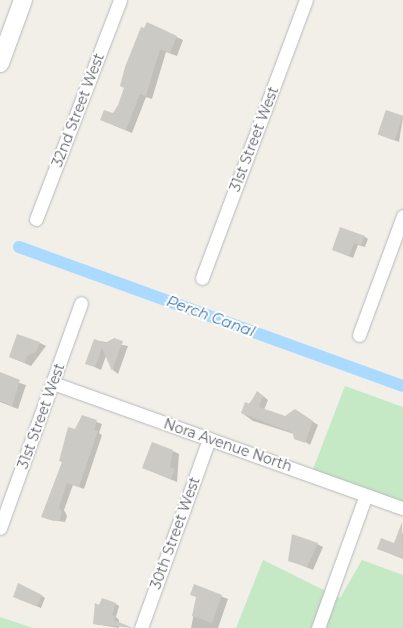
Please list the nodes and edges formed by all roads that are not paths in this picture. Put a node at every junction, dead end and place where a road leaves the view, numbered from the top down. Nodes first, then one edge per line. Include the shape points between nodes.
1 (23, 0) edge
2 (120, 0) edge
3 (306, 0) edge
4 (0, 63) edge
5 (403, 216) edge
6 (36, 219) dead end
7 (202, 278) dead end
8 (81, 303) dead end
9 (359, 335) dead end
10 (53, 383) junction
11 (208, 439) junction
12 (366, 495) junction
13 (403, 508) edge
14 (0, 528) edge
15 (141, 628) edge
16 (318, 628) edge

1 - 4 street
2 - 6 street, 32nd Street West
3 - 7 street, 31st Street West
5 - 9 street
8 - 10 street, 31st Street West
10 - 11 street, Nora Avenue North
10 - 14 street, 31st Street West
11 - 12 street, Nora Avenue North
11 - 15 street, 30th Street West
12 - 13 street, Nora Avenue North
12 - 16 street

